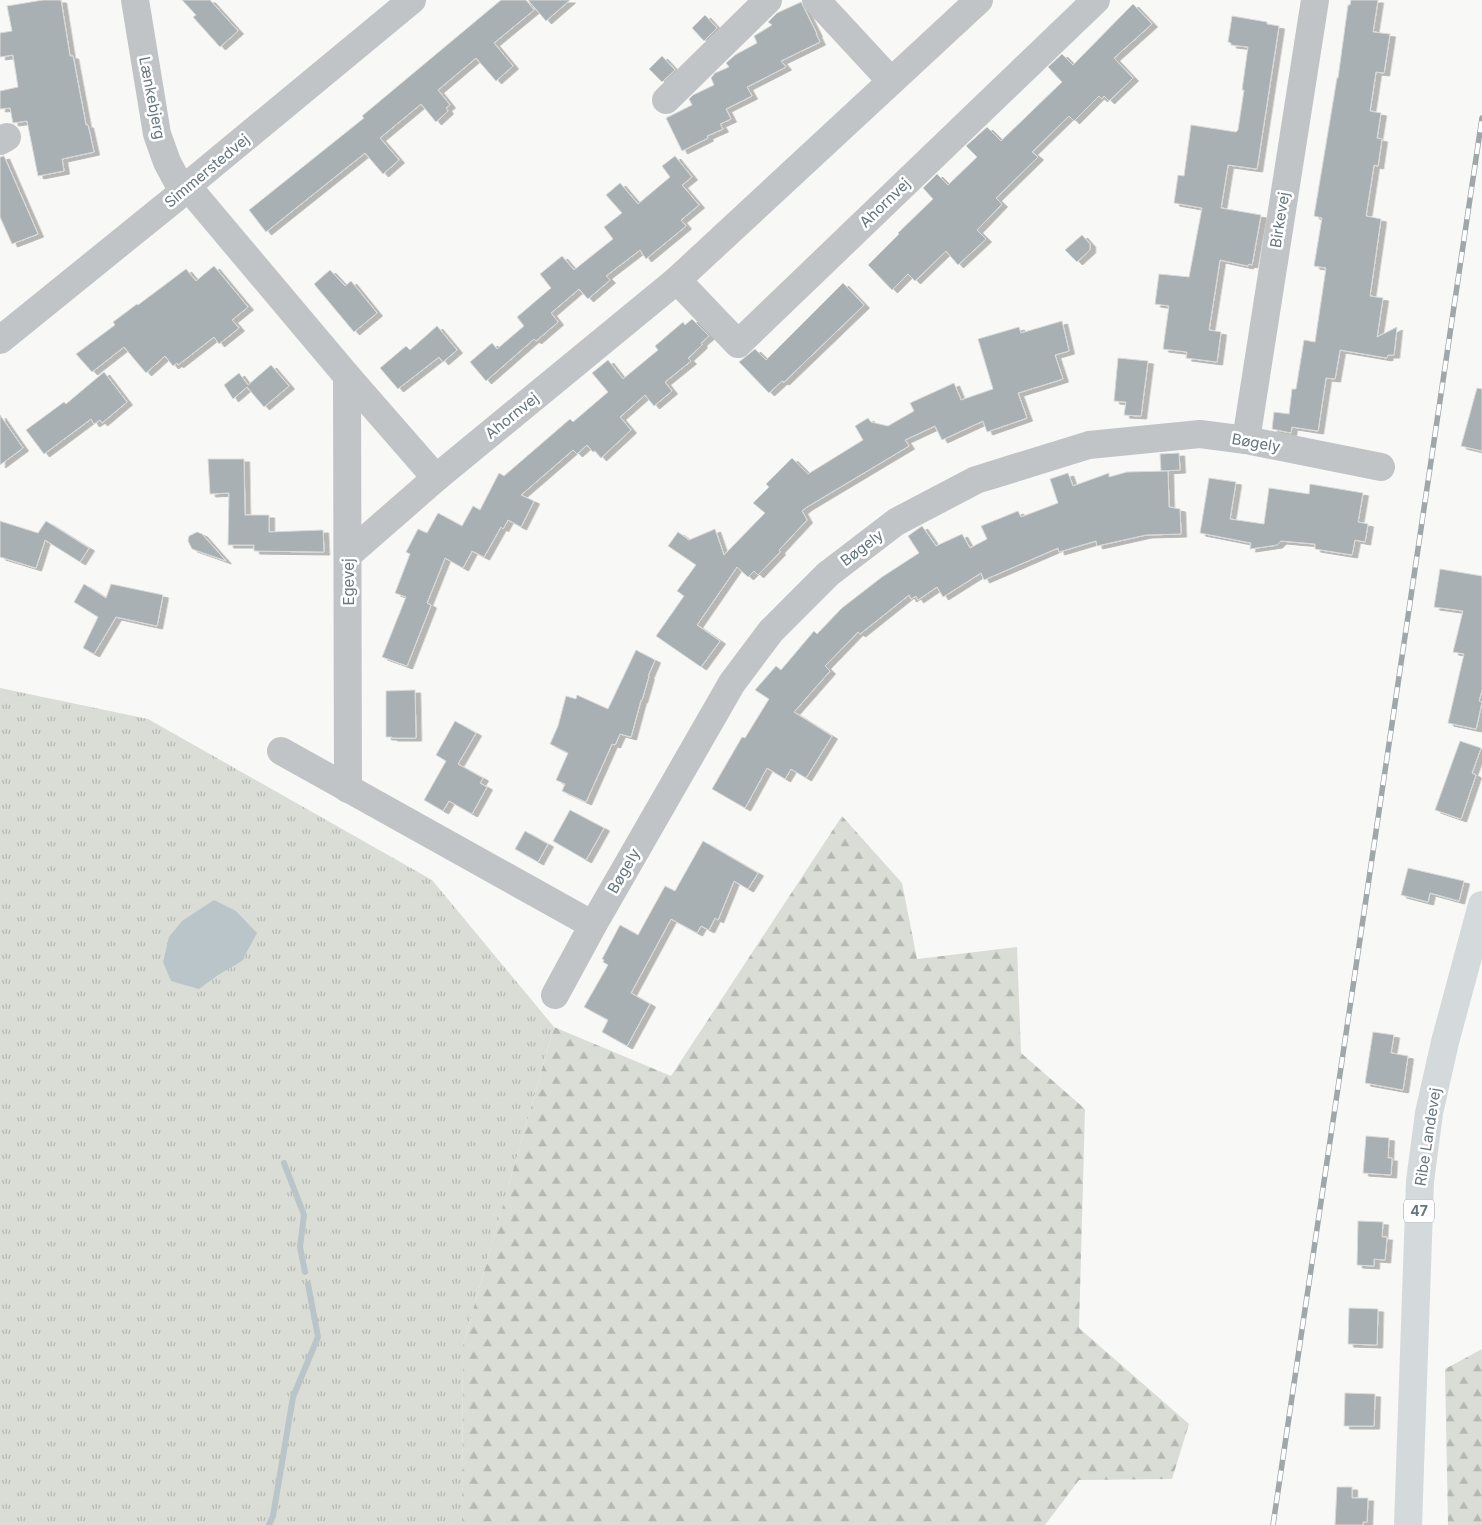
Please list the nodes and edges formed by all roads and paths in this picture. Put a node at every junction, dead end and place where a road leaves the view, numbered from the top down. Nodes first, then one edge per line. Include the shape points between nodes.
1 (135, 0) edge
2 (412, 0) edge
3 (768, 0) edge
4 (816, 0) edge
5 (979, 0) edge
6 (1096, 0) edge
7 (1315, 0) edge
8 (891, 82) junction
9 (666, 100) dead end
10 (185, 189) junction
11 (677, 280) junction
12 (0, 340) edge
13 (348, 376) junction
14 (1246, 440) junction
15 (1382, 467) dead end
16 (436, 478) junction
17 (349, 554) junction
18 (282, 751) dead end
19 (348, 789) junction
20 (1482, 905) edge
21 (593, 924) junction
22 (555, 996) dead end
23 (1408, 1525) edge

1 - 10 street, Lænkebjerg via 157,134 167,162
2 - 10 street, Simmerstedvej
3 - 9 street
4 - 8 street
5 - 8 street, Ahornvej
6 - 11 street, Ahornvej via 738,344
7 - 14 street, Birkevej
8 - 11 street, Ahornvej
10 - 12 street, Simmerstedvej
10 - 13 street
11 - 16 street, Ahornvej
13 - 16 street
13 - 17 street, Egevej
14 - 15 street, Bøgely
14 - 21 street, Bøgely via 1200,434 1089,445 976,480 896,522 828,574 771,631 732,683
16 - 17 street, Ahornvej
17 - 19 street, Egevej
18 - 19 street
19 - 21 street
20 - 23 main road, Ribe Landevej / 47 via 1431,1104 1420,1181
21 - 22 street, Bøgely

